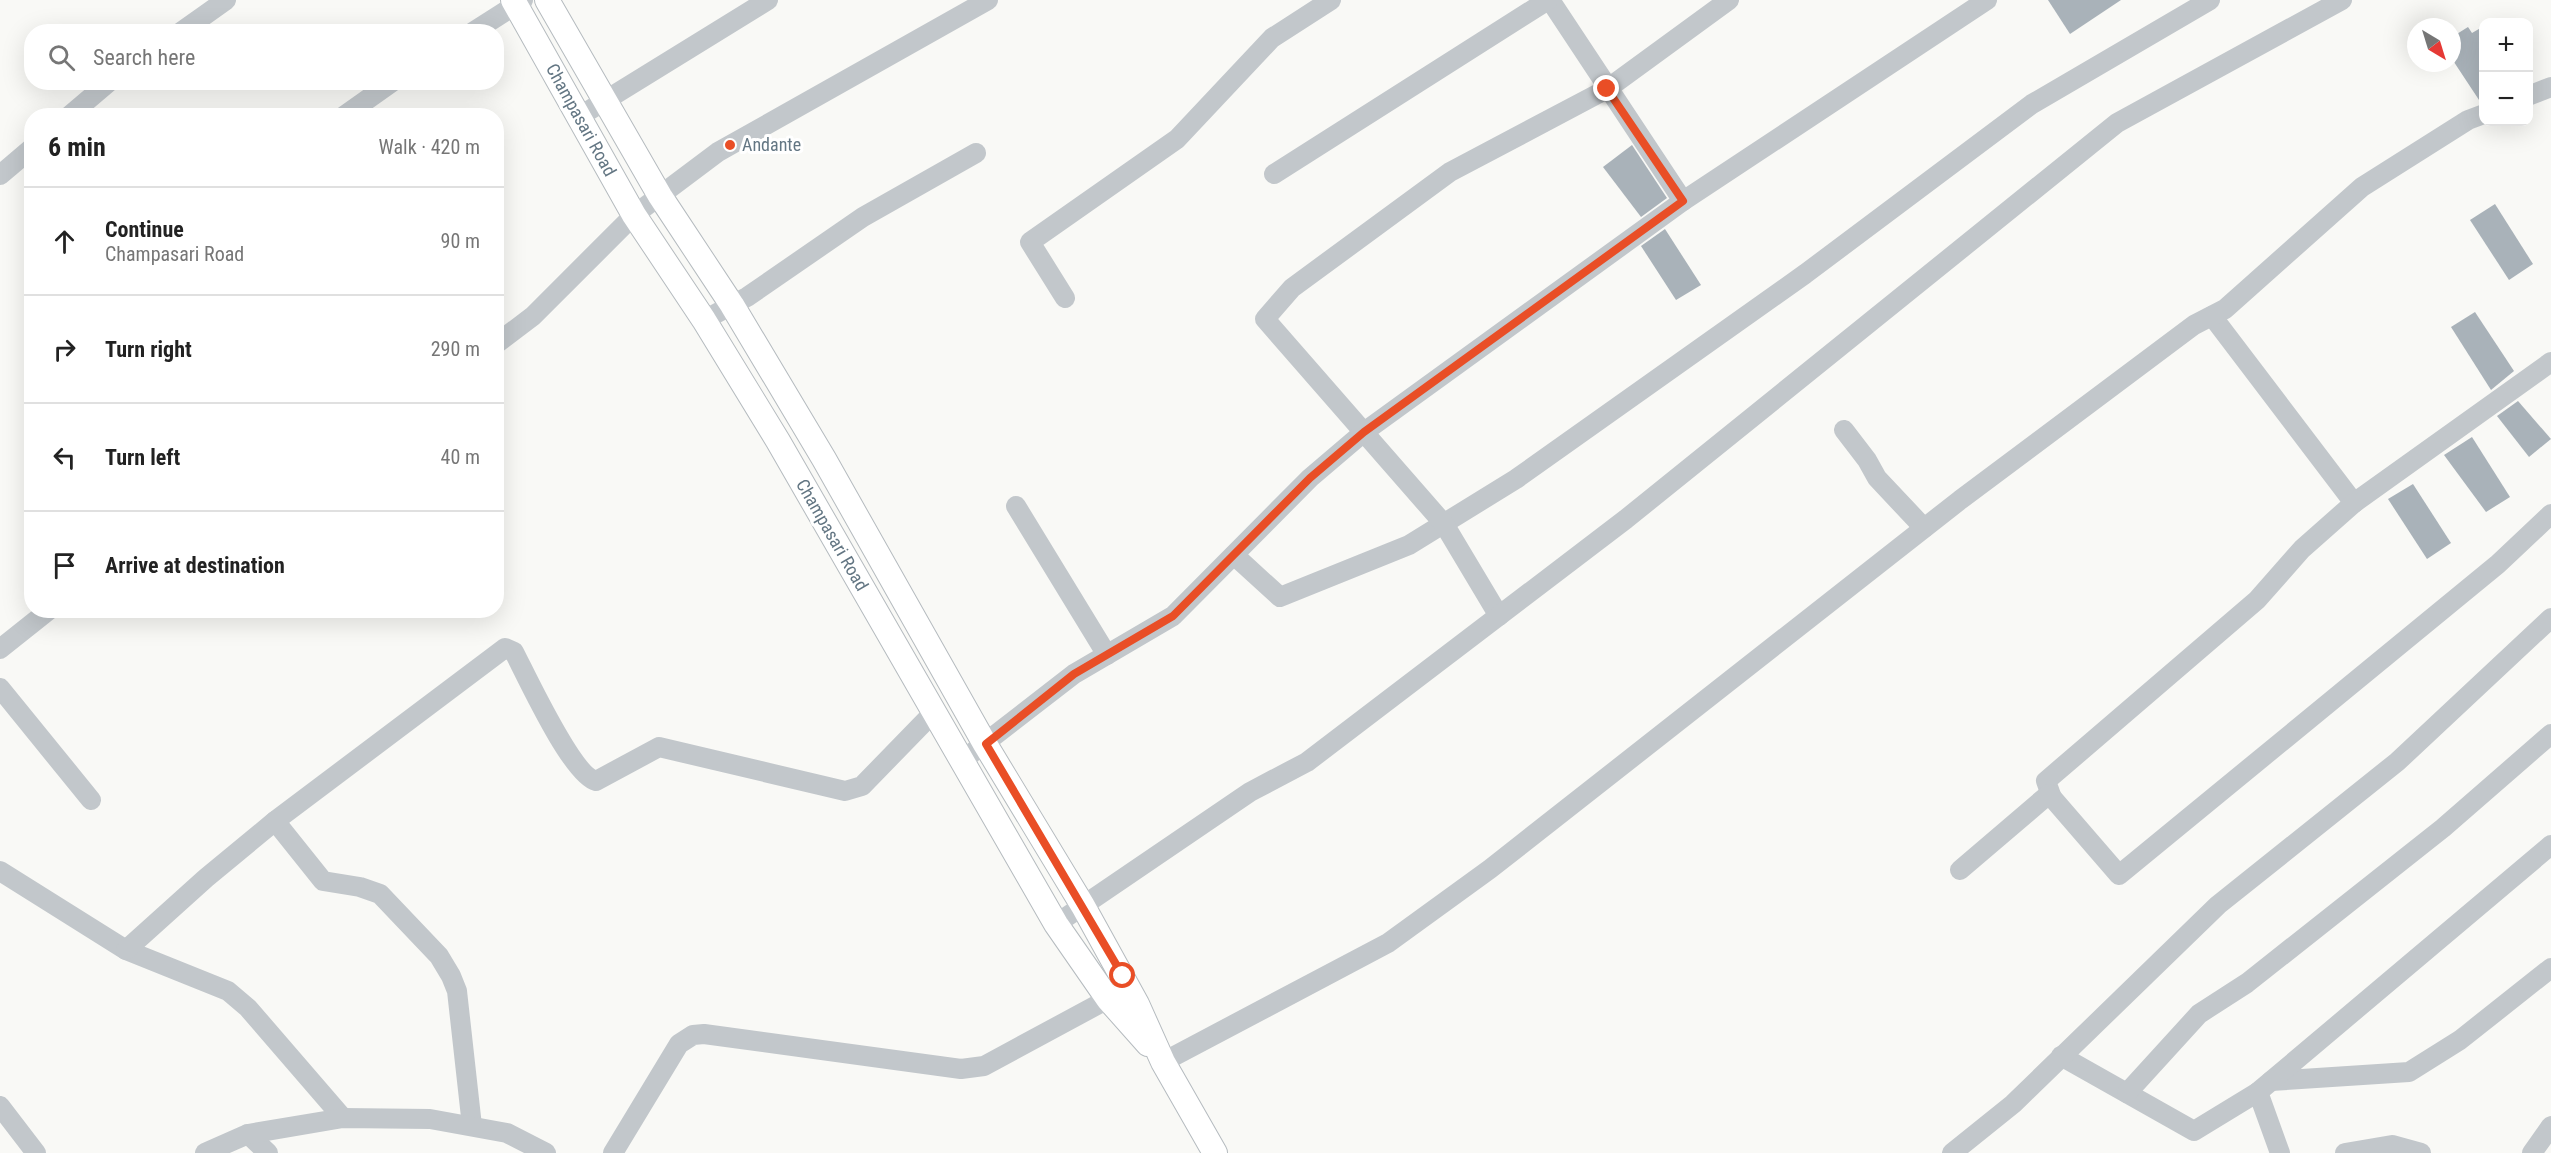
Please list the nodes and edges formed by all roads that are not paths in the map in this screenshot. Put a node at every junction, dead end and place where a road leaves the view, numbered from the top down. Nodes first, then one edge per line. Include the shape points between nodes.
1 (226, 0) edge
2 (547, 0) edge
3 (768, 0) edge
4 (988, 0) edge
5 (1331, 0) edge
6 (1549, 0) edge
7 (1729, 0) edge
8 (1986, 0) edge
9 (2210, 0) edge
10 (2342, 0) edge
11 (517, 2) edge
12 (192, 24) edge
13 (485, 24) edge
14 (2551, 87) edge
15 (1607, 89) junction
16 (100, 90) edge
17 (381, 90) edge
18 (2533, 94) edge
19 (604, 101) junction
20 (78, 108) edge
21 (355, 108) edge
22 (580, 116) junction
23 (2479, 116) edge
24 (976, 153) dead end
25 (24, 155) edge
26 (1274, 174) dead end
27 (0, 175) edge
28 (660, 196) junction
29 (1683, 201) junction
30 (634, 215) junction
31 (1065, 298) dead end
32 (732, 305) junction
33 (2212, 316) junction
34 (704, 320) junction
35 (504, 338) edge
36 (2551, 362) edge
37 (1844, 430) dead end
38 (1364, 432) junction
39 (2354, 503) junction
40 (1016, 506) dead end
41 (2551, 514) edge
42 (1444, 524) junction
43 (1924, 528) junction
44 (1234, 555) junction
45 (1499, 616) junction
46 (39, 618) edge
47 (2551, 618) edge
48 (0, 649) edge
49 (1107, 655) junction
50 (0, 688) edge
51 (934, 712) junction
52 (2551, 734) edge
53 (986, 744) junction
54 (963, 760) junction
55 (2052, 798) junction
56 (92, 800) dead end
57 (275, 821) junction
58 (2551, 845) edge
59 (1960, 870) dead end
60 (0, 871) edge
61 (1083, 906) junction
62 (1056, 924) junction
63 (126, 950) junction
64 (2551, 968) edge
65 (1108, 999) junction
66 (2061, 1056) junction
67 (1163, 1062) junction
68 (2264, 1087) junction
69 (2127, 1093) junction
70 (0, 1106) edge
71 (343, 1118) junction
72 (472, 1126) junction
73 (2551, 1126) edge
74 (248, 1134) junction
75 (1216, 1152) edge
76 (36, 1153) edge
77 (205, 1153) edge
78 (268, 1153) edge
79 (546, 1153) edge
80 (613, 1153) edge
81 (1952, 1153) edge
82 (2280, 1153) edge
83 (2345, 1153) edge
84 (2421, 1153) edge
85 (2532, 1153) edge

1 - 12 street
2 - 19 main road, Champasari Road
3 - 19 street
4 - 28 street via 718,152
5 - 31 street via 1272,38 1177,139 1030,242
6 - 15 street
6 - 26 street
7 - 15 street
8 - 29 street
9 - 42 street via 2032,104 1805,274 1516,480
10 - 45 street via 2117,123 1626,519
11 - 13 street
11 - 22 main road, Champasari Road
14 - 18 street
15 - 29 street
15 - 38 street via 1450,172 1292,288 1265,319
16 - 20 street
17 - 21 street
19 - 22 street
19 - 28 main road, Champasari Road
22 - 30 main road, Champasari Road
23 - 33 street via 2362,187 2226,309
24 - 32 street via 863,217
25 - 27 street
28 - 30 street
28 - 32 main road, Champasari Road
29 - 38 street
30 - 34 main road, Champasari Road
30 - 35 street via 533,316
32 - 34 street
32 - 53 main road, Champasari Road
33 - 39 street
33 - 43 street via 2194,325
34 - 51 main road, Champasari Road
36 - 39 street
37 - 43 street via 1877,478
38 - 42 street
38 - 44 street via 1310,478
39 - 55 street via 2302,549 2257,600 2046,781
40 - 49 street
41 - 55 street via 2489,572 2119,875
42 - 44 street via 1409,545 1280,597
42 - 45 street
43 - 67 street via 1499,862 1388,943
44 - 49 street via 1173,616
45 - 61 street via 1308,762 1250,792
46 - 48 street
47 - 66 street via 2397,762 2218,905
49 - 53 street via 1074,674
50 - 56 street
51 - 54 main road, Champasari Road
51 - 57 street via 854,790 659,747 596,781 570,757 514,652 506,648
52 - 69 street via 2443,828 2247,983 2199,1014
53 - 54 street
53 - 61 main road, Champasari Road
54 - 62 main road, Champasari Road
55 - 59 street via 2049,794
57 - 63 street
57 - 72 street via 323,881 380,894 439,956 457,991
58 - 68 street
60 - 63 street
61 - 62 street
61 - 67 main road, Champasari Road via 1128,985
62 - 65 main road, Champasari Road
63 - 71 street via 228,991 248,1008
64 - 68 street via 2460,1040 2409,1072
65 - 67 main road, Champasari Road
65 - 80 street via 974,1069 693,1035 679,1044
66 - 69 street
66 - 81 street via 2013,1104
67 - 75 main road, Champasari Road
68 - 69 street via 2194,1131
68 - 82 street
70 - 76 street
71 - 72 street via 430,1119
71 - 74 street
72 - 79 street via 507,1133
73 - 85 street
74 - 77 street
74 - 78 street
83 - 84 street via 2392,1145

